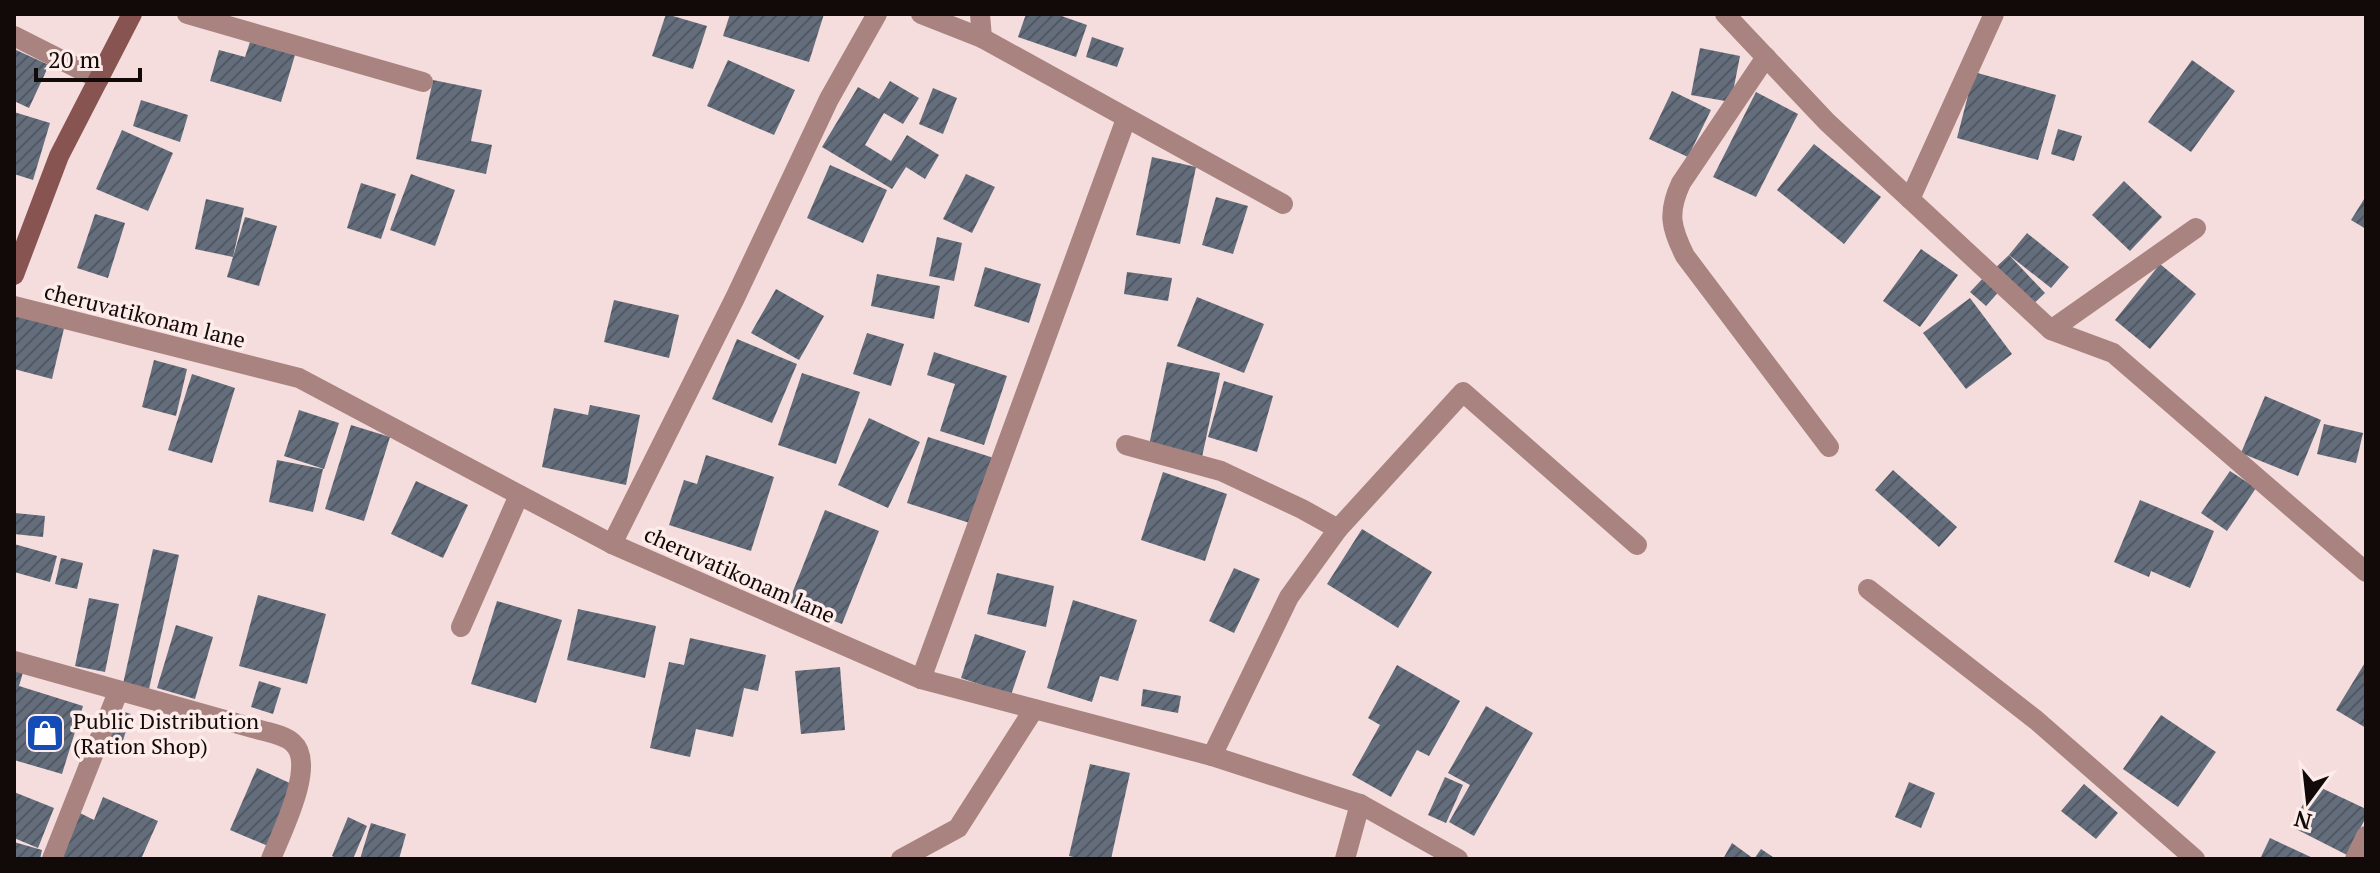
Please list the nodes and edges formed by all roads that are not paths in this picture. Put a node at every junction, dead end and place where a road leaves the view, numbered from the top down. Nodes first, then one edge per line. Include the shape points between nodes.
1 (132, 14) edge
2 (187, 14) edge
3 (877, 14) edge
4 (921, 14) edge
5 (980, 14) edge
6 (1725, 14) edge
7 (1994, 14) edge
8 (14, 36) edge
9 (982, 38) junction
10 (1766, 57) junction
11 (99, 79) junction
12 (423, 82) dead end
13 (1126, 119) junction
14 (1910, 199) junction
15 (1283, 204) dead end
16 (2196, 228) dead end
17 (14, 275) edge
18 (14, 306) edge
19 (2051, 330) junction
20 (1126, 445) dead end
21 (1829, 447) dead end
22 (519, 495) junction
23 (1338, 529) junction
24 (612, 544) junction
25 (1637, 545) dead end
26 (2366, 572) edge
27 (1868, 589) dead end
28 (461, 627) dead end
29 (14, 661) edge
30 (921, 679) junction
31 (118, 692) junction
32 (1034, 709) junction
33 (1212, 756) junction
34 (1360, 804) junction
35 (2366, 836) edge
36 (52, 859) edge
37 (271, 859) edge
38 (901, 859) edge
39 (1345, 859) edge
40 (1458, 859) edge
41 (2195, 859) edge
42 (2355, 859) edge

1 - 11 main road
2 - 12 street
3 - 24 street via 829,99
4 - 9 street
5 - 9 street
6 - 10 street
7 - 14 street
8 - 11 street
9 - 13 street
10 - 14 street
10 - 21 street via 1681,183 1671,213 1673,233
11 - 17 main road via 59,156
13 - 15 street
13 - 30 street
14 - 19 street
16 - 19 street
18 - 22 street, cheruvatikonam lane via 299,378
19 - 26 street via 2113,353
20 - 23 street via 1221,471
22 - 24 street, cheruvatikonam lane
22 - 28 street
23 - 25 street via 1463,392
23 - 33 street via 1289,597
24 - 30 street, cheruvatikonam lane
27 - 41 street via 2036,720
29 - 31 street
30 - 32 street, cheruvatikonam lane
31 - 36 street
31 - 37 street via 253,728 296,745 303,774
32 - 33 street, cheruvatikonam lane
32 - 38 street via 958,828
33 - 34 street, cheruvatikonam lane
34 - 39 street
34 - 40 street, cheruvatikonam lane
35 - 42 street

